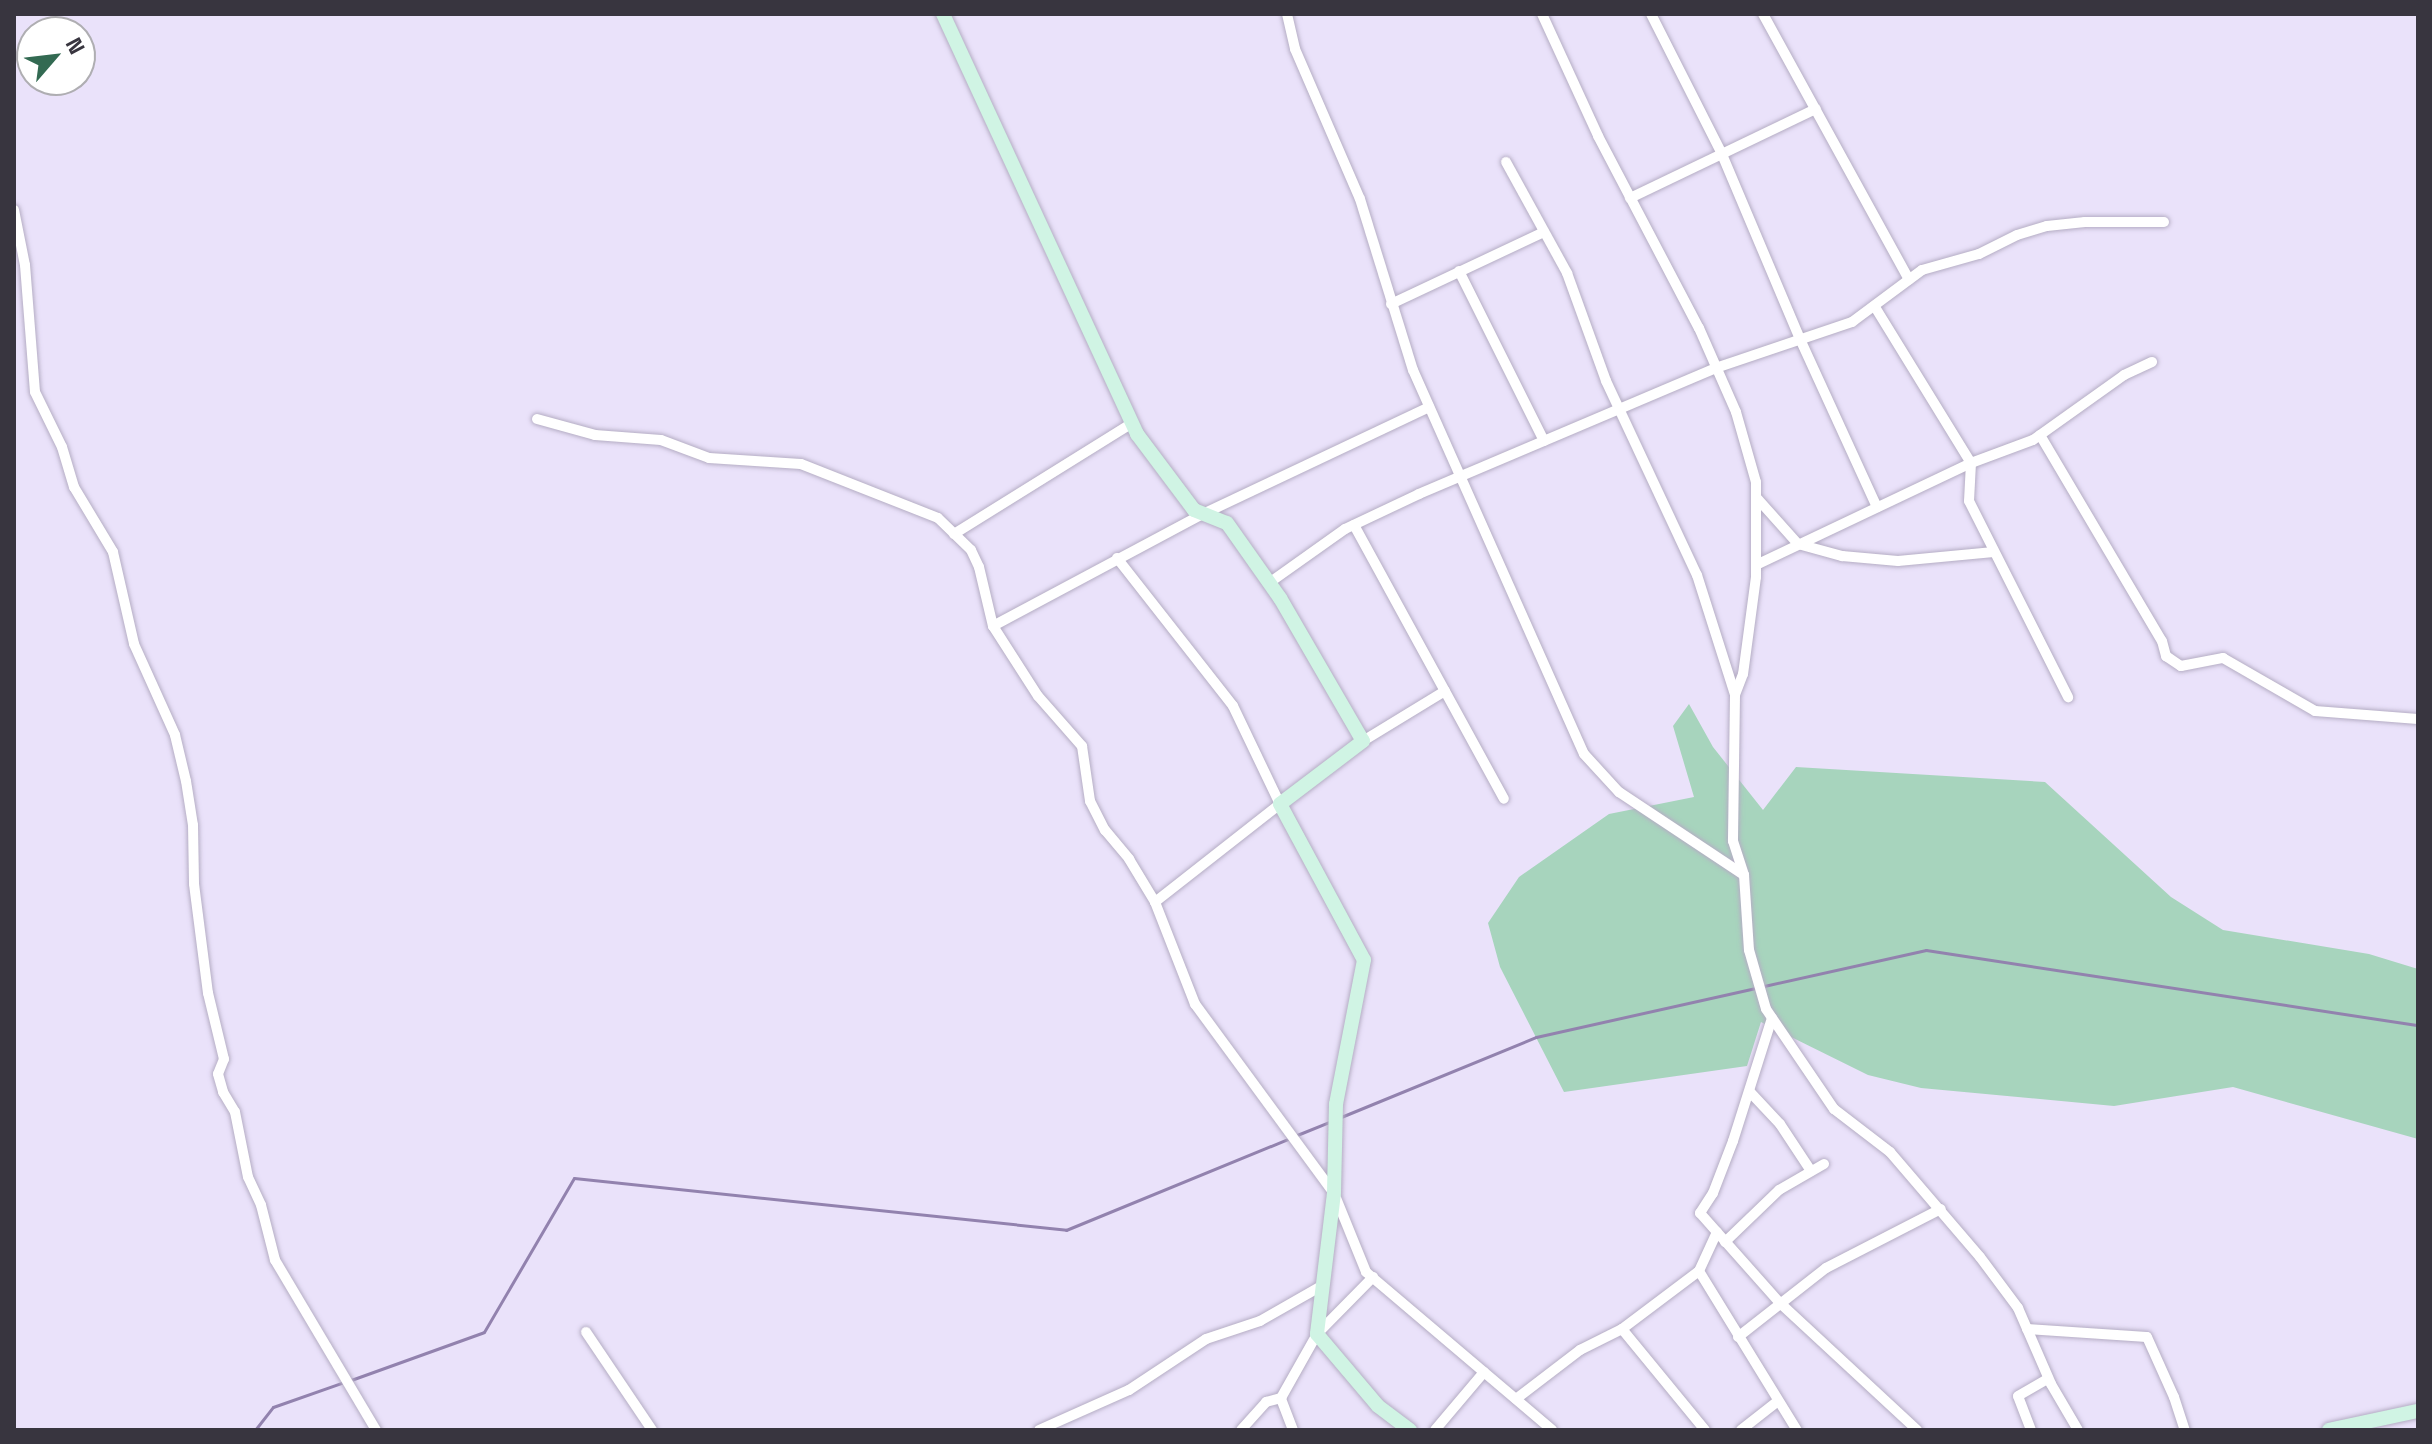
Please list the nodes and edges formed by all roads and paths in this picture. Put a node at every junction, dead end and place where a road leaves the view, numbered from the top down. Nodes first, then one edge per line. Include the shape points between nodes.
1 (943, 14) edge
2 (1287, 14) edge
3 (1542, 14) edge
4 (1651, 14) edge
5 (1763, 14) edge
6 (1816, 109) junction
7 (1721, 154) junction
8 (1506, 162) dead end
9 (1630, 198) junction
10 (14, 210) edge
11 (2164, 222) dead end
12 (1544, 232) junction
13 (1459, 271) junction
14 (1909, 280) junction
15 (1391, 304) junction
16 (1875, 307) junction
17 (1800, 339) junction
18 (2152, 362) dead end
19 (1716, 368) junction
20 (1429, 407) junction
21 (1619, 409) junction
22 (537, 419) dead end
23 (1132, 423) junction
24 (2040, 435) junction
25 (1544, 441) junction
26 (1971, 463) junction
27 (1460, 477) junction
28 (1756, 497) junction
29 (1877, 507) junction
30 (1203, 514) junction
31 (1354, 525) junction
32 (954, 534) junction
33 (1798, 544) junction
34 (1994, 552) junction
35 (1117, 558) junction
36 (1756, 565) junction
37 (1269, 583) junction
38 (993, 626) junction
39 (1445, 691) junction
40 (1735, 695) junction
41 (2068, 697) dead end
42 (2418, 719) edge
43 (1363, 741) junction
44 (1504, 799) dead end
45 (1280, 804) junction
46 (1744, 875) junction
47 (1155, 902) junction
48 (1772, 1018) junction
49 (1750, 1092) junction
50 (1824, 1164) dead end
51 (1811, 1171) junction
52 (1334, 1193) junction
53 (1941, 1209) junction
54 (1717, 1232) junction
55 (1725, 1242) junction
56 (1699, 1271) junction
57 (1373, 1277) junction
58 (1323, 1285) junction
59 (1780, 1303) junction
60 (1622, 1329) junction
61 (2027, 1329) junction
62 (586, 1332) dead end
63 (1317, 1334) junction
64 (1738, 1337) junction
65 (1484, 1372) junction
66 (2048, 1379) junction
67 (1281, 1398) junction
68 (1516, 1399) junction
69 (1778, 1401) junction
70 (2418, 1411) edge
71 (376, 1430) edge
72 (652, 1430) edge
73 (1039, 1430) edge
74 (1241, 1430) edge
75 (1293, 1430) edge
76 (1410, 1430) edge
77 (1435, 1430) edge
78 (1552, 1430) edge
79 (1705, 1430) edge
80 (1741, 1430) edge
81 (1797, 1430) edge
82 (1917, 1430) edge
83 (2031, 1430) edge
84 (2078, 1430) edge
85 (2185, 1430) edge
86 (2329, 1430) edge

1 - 23 street
2 - 15 street via 1295,49 1360,199
3 - 9 street
4 - 7 street
5 - 6 street
6 - 7 street
6 - 14 street
7 - 9 street
7 - 17 street
8 - 12 street
9 - 19 street
10 - 71 street via 25,265 35,392 62,447 74,487 113,552 134,644 175,735 193,825 194,884 208,993 224,1059 218,1074 235,1112 248,1177 275,1260
11 - 14 street via 2047,226 1922,270
12 - 13 street
12 - 21 street via 1567,273
13 - 15 street
13 - 25 street
14 - 16 street
15 - 20 street
16 - 17 street via 1852,322
16 - 26 street
17 - 19 street
17 - 29 street
18 - 24 street via 2124,375
19 - 21 street
19 - 28 street via 1736,412
20 - 27 street
20 - 30 street
21 - 25 street
21 - 40 street via 1697,575
22 - 32 street via 595,435 661,440 709,458 801,464 938,518
23 - 30 street via 1194,510
23 - 32 street
24 - 26 street
24 - 42 street via 2166,656 2181,666 2223,658 2315,711
25 - 27 street
26 - 29 street
26 - 34 street via 1969,501
27 - 31 street
27 - 46 street via 1584,754 1619,792
28 - 33 street
28 - 36 street
29 - 33 street
30 - 35 street
30 - 37 street via 1227,523
31 - 37 street
31 - 39 street
32 - 38 street via 979,567
33 - 34 street via 1842,556 1898,561
33 - 36 street
34 - 41 street
35 - 38 street
35 - 45 street via 1233,706
36 - 40 street via 1743,674
37 - 43 street
38 - 47 street via 1038,696 1082,746 1090,801
39 - 43 street
39 - 44 street
40 - 46 street via 1733,841
43 - 45 street
45 - 47 street
45 - 52 street via 1364,960 1336,1104
46 - 48 street via 1749,950
47 - 52 street via 1195,1004
48 - 49 street
48 - 53 street via 1834,1109 1890,1152
49 - 51 street via 1780,1124
49 - 54 street via 1713,1193 1700,1213
50 - 51 street
51 - 55 street via 1756,1209
52 - 57 street via 1366,1272
52 - 58 street
53 - 59 street via 1826,1268
53 - 61 street via 2018,1308
54 - 55 street
54 - 56 street
55 - 59 street
56 - 60 street
56 - 64 street
57 - 63 street
57 - 65 street
58 - 63 street
58 - 73 street via 1260,1321 1206,1339 1129,1390
59 - 64 street
59 - 82 street
60 - 68 street via 1580,1350
60 - 79 street
61 - 66 street
61 - 85 street via 2147,1337
62 - 72 street
63 - 67 street
63 - 76 street via 1378,1406
64 - 69 street
65 - 68 street
65 - 77 street
66 - 83 street via 2018,1396
66 - 84 street
67 - 74 street via 1266,1402
67 - 75 street
68 - 78 street
69 - 80 street
69 - 81 street
70 - 86 street

